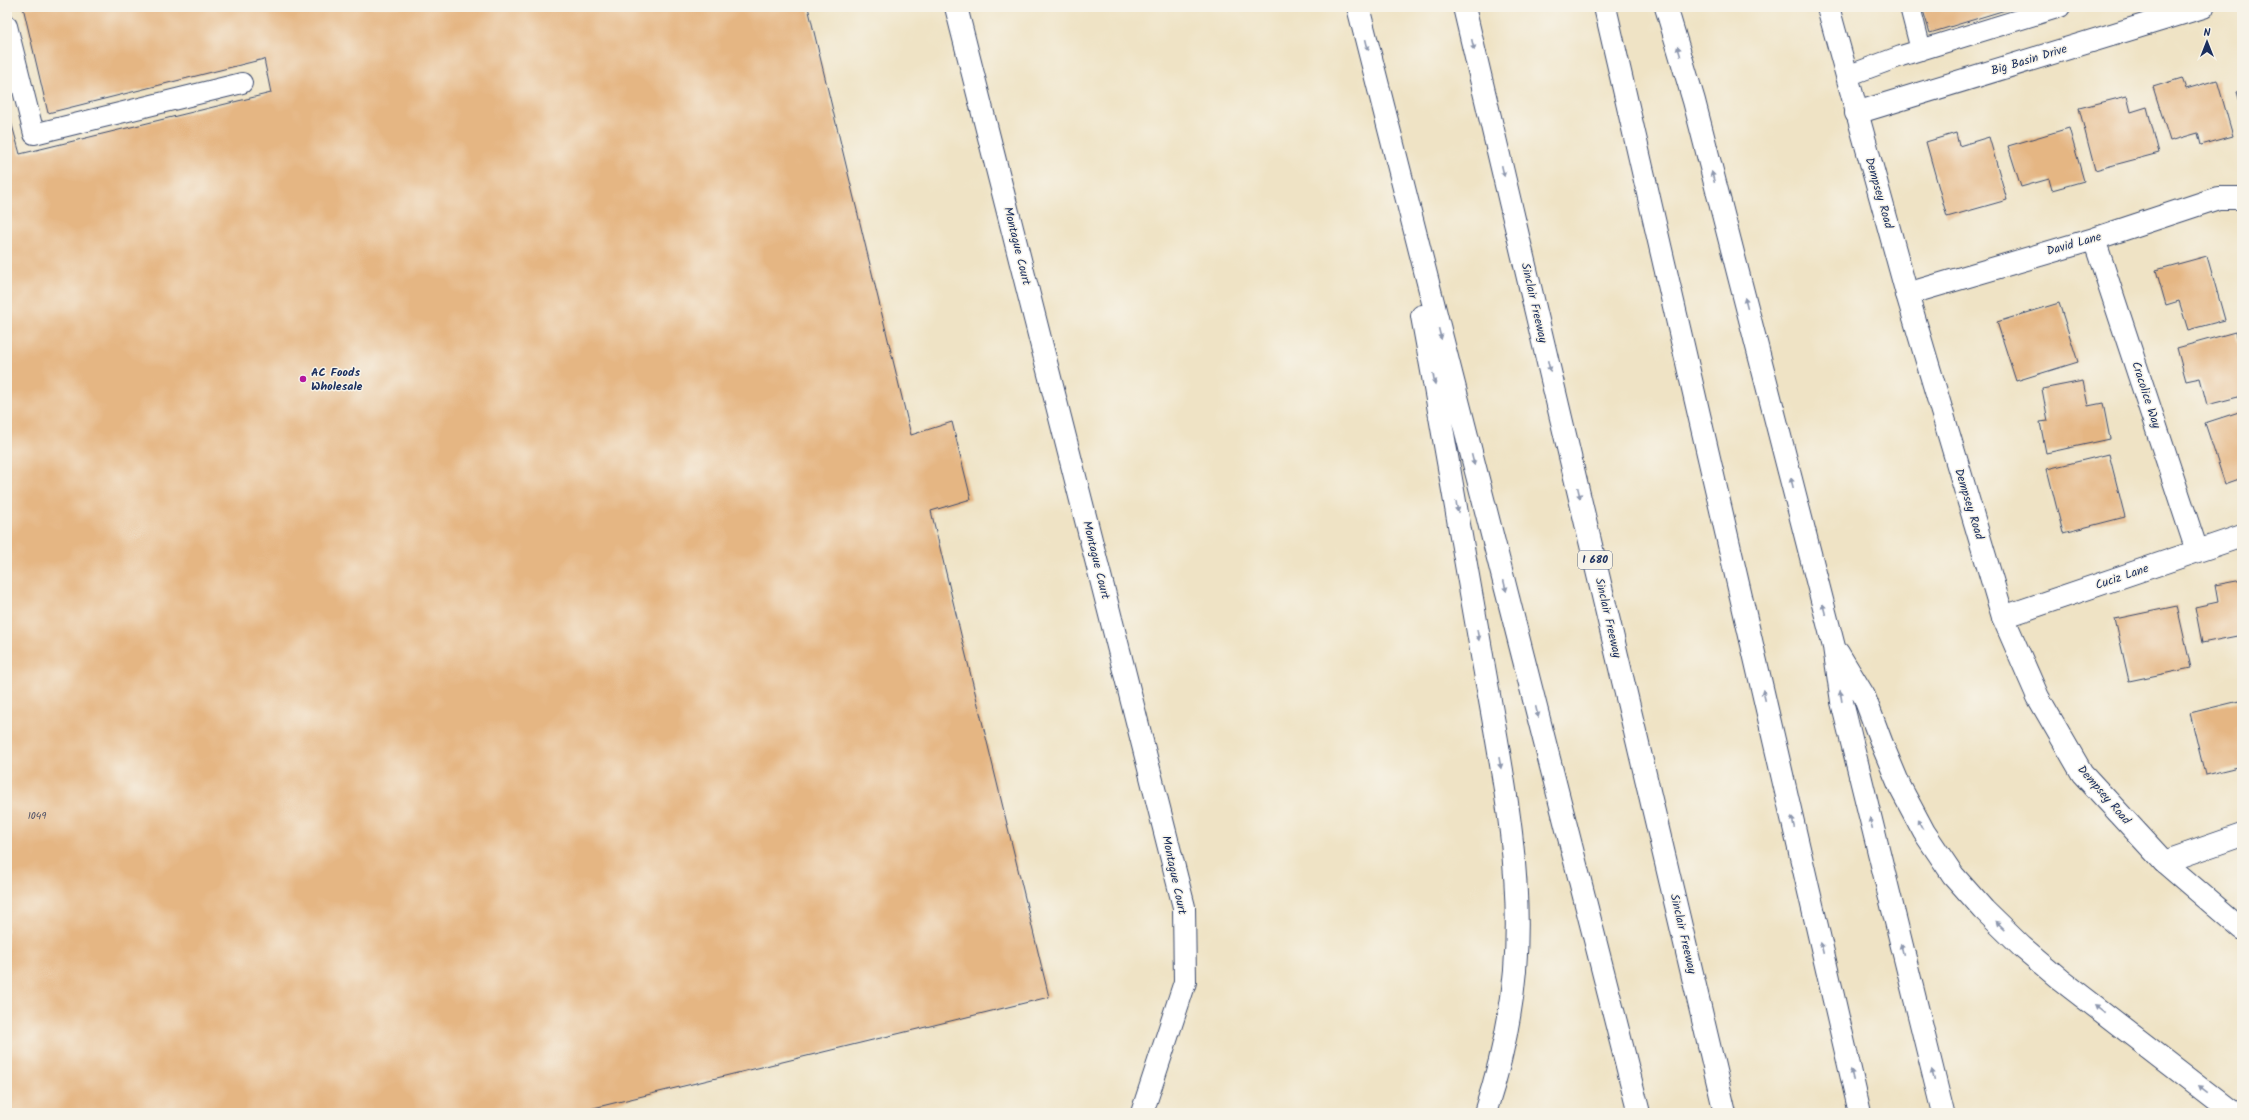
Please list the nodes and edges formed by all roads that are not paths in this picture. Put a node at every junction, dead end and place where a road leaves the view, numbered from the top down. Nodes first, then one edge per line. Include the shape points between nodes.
1 (956, 7) edge
2 (1358, 7) edge
3 (1464, 7) edge
4 (1605, 7) edge
5 (1666, 7) edge
6 (1828, 7) edge
7 (1910, 7) edge
8 (2060, 7) edge
9 (2203, 7) edge
10 (7, 26) edge
11 (1921, 50) junction
12 (1847, 76) junction
13 (242, 83) dead end
14 (1382, 107) junction
15 (1856, 113) junction
16 (2242, 198) edge
17 (2094, 239) junction
18 (1907, 294) junction
19 (2242, 536) edge
20 (2197, 551) junction
21 (2003, 617) junction
22 (1834, 647) junction
23 (2242, 836) edge
24 (2164, 862) junction
25 (2242, 929) edge
26 (1142, 1113) edge
27 (1485, 1113) edge
28 (1639, 1113) edge
29 (1725, 1113) edge
30 (1860, 1113) edge
31 (1943, 1113) edge
32 (2233, 1113) edge

1 - 26 main road, Montague Court via 1184,907 1185,982
2 -> 14 main road
3 -> 29 main road, Sinclair Freeway / I 680
30 -> 4 main road
22 -> 5 main road via 1694,101
6 - 12 main road, Dempsey Road
7 - 11 lane
8 - 11 lane
9 - 15 main road, Big Basin Drive
10 - 13 lane via 34,134
11 - 12 lane
12 - 15 main road, Dempsey Road
14 -> 27 main road via 1448,455 1503,780 1512,852 1516,910 1515,970 1508,1028
14 -> 28 main road
15 - 18 main road, Dempsey Road
16 - 17 main road, David Lane via 2218,198
17 - 18 main road, David Lane
17 - 20 main road, Cracolice Way
18 - 21 main road, Dempsey Road
19 - 20 main road, Cuciz Lane
20 - 21 main road, Cuciz Lane
21 - 24 main road, Dempsey Road via 2038,697 2082,773
31 -> 22 main road via 1842,702
32 -> 22 main road via 2028,952 1984,910 1953,875 1924,832 1900,787 1864,696
23 - 24 main road
24 - 25 main road, Dempsey Road

